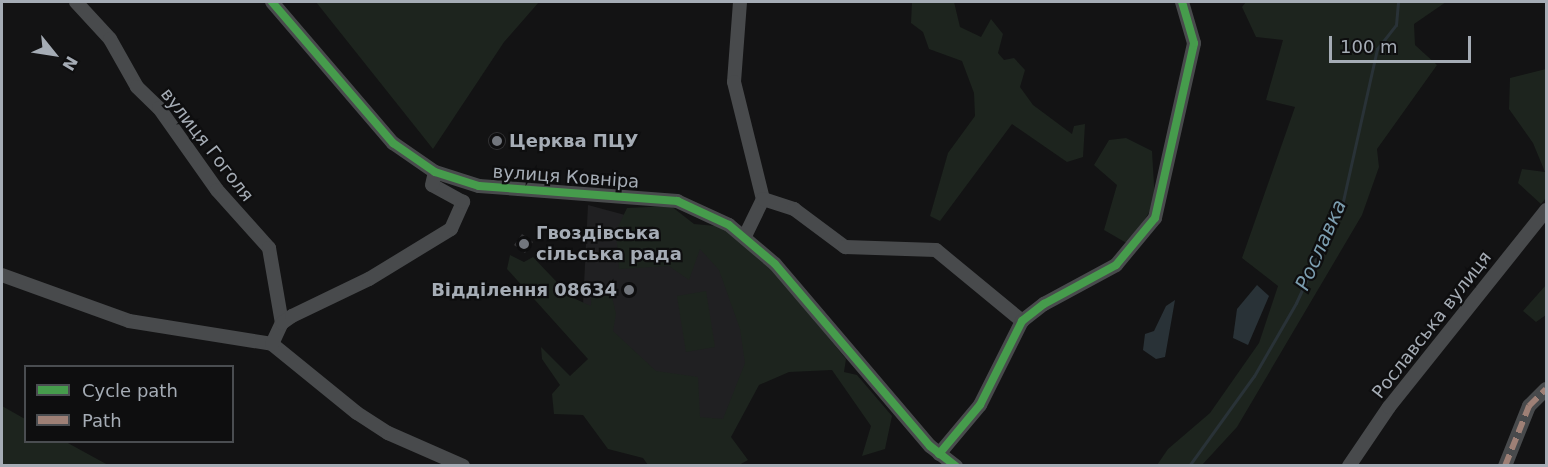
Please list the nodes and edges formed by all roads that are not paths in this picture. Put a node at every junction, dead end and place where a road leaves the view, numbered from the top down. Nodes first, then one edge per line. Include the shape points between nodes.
1 (76, 2) edge
2 (272, 2) edge
3 (740, 2) edge
4 (1182, 2) edge
5 (435, 172) junction
6 (763, 199) junction
7 (1546, 210) edge
8 (745, 236) junction
9 (2, 275) edge
10 (1022, 321) junction
11 (282, 323) junction
12 (272, 344) junction
13 (1546, 389) edge
14 (939, 454) junction
15 (463, 465) edge
16 (956, 465) edge
17 (1349, 465) edge
18 (1505, 465) edge

1 - 11 street, вулиця Гоголя via 110,39 137,87 159,108 217,190 269,248
2 - 5 street, вулиця Ковніра via 393,143
3 - 6 street via 734,82
4 - 10 street via 1194,43 1155,218 1116,265 1044,304
5 - 8 street, вулиця Ковніра via 480,186 678,201
5 - 11 street via 432,185 463,202 451,229 369,279
6 - 8 street
6 - 10 street via 794,209 845,247 936,250
7 - 17 street, Рославська вулиця via 1389,407
8 - 14 street
9 - 12 street via 129,321
10 - 14 street via 980,405
11 - 12 street
12 - 15 street via 365,418
13 - 18 street via 1529,406
14 - 16 street

